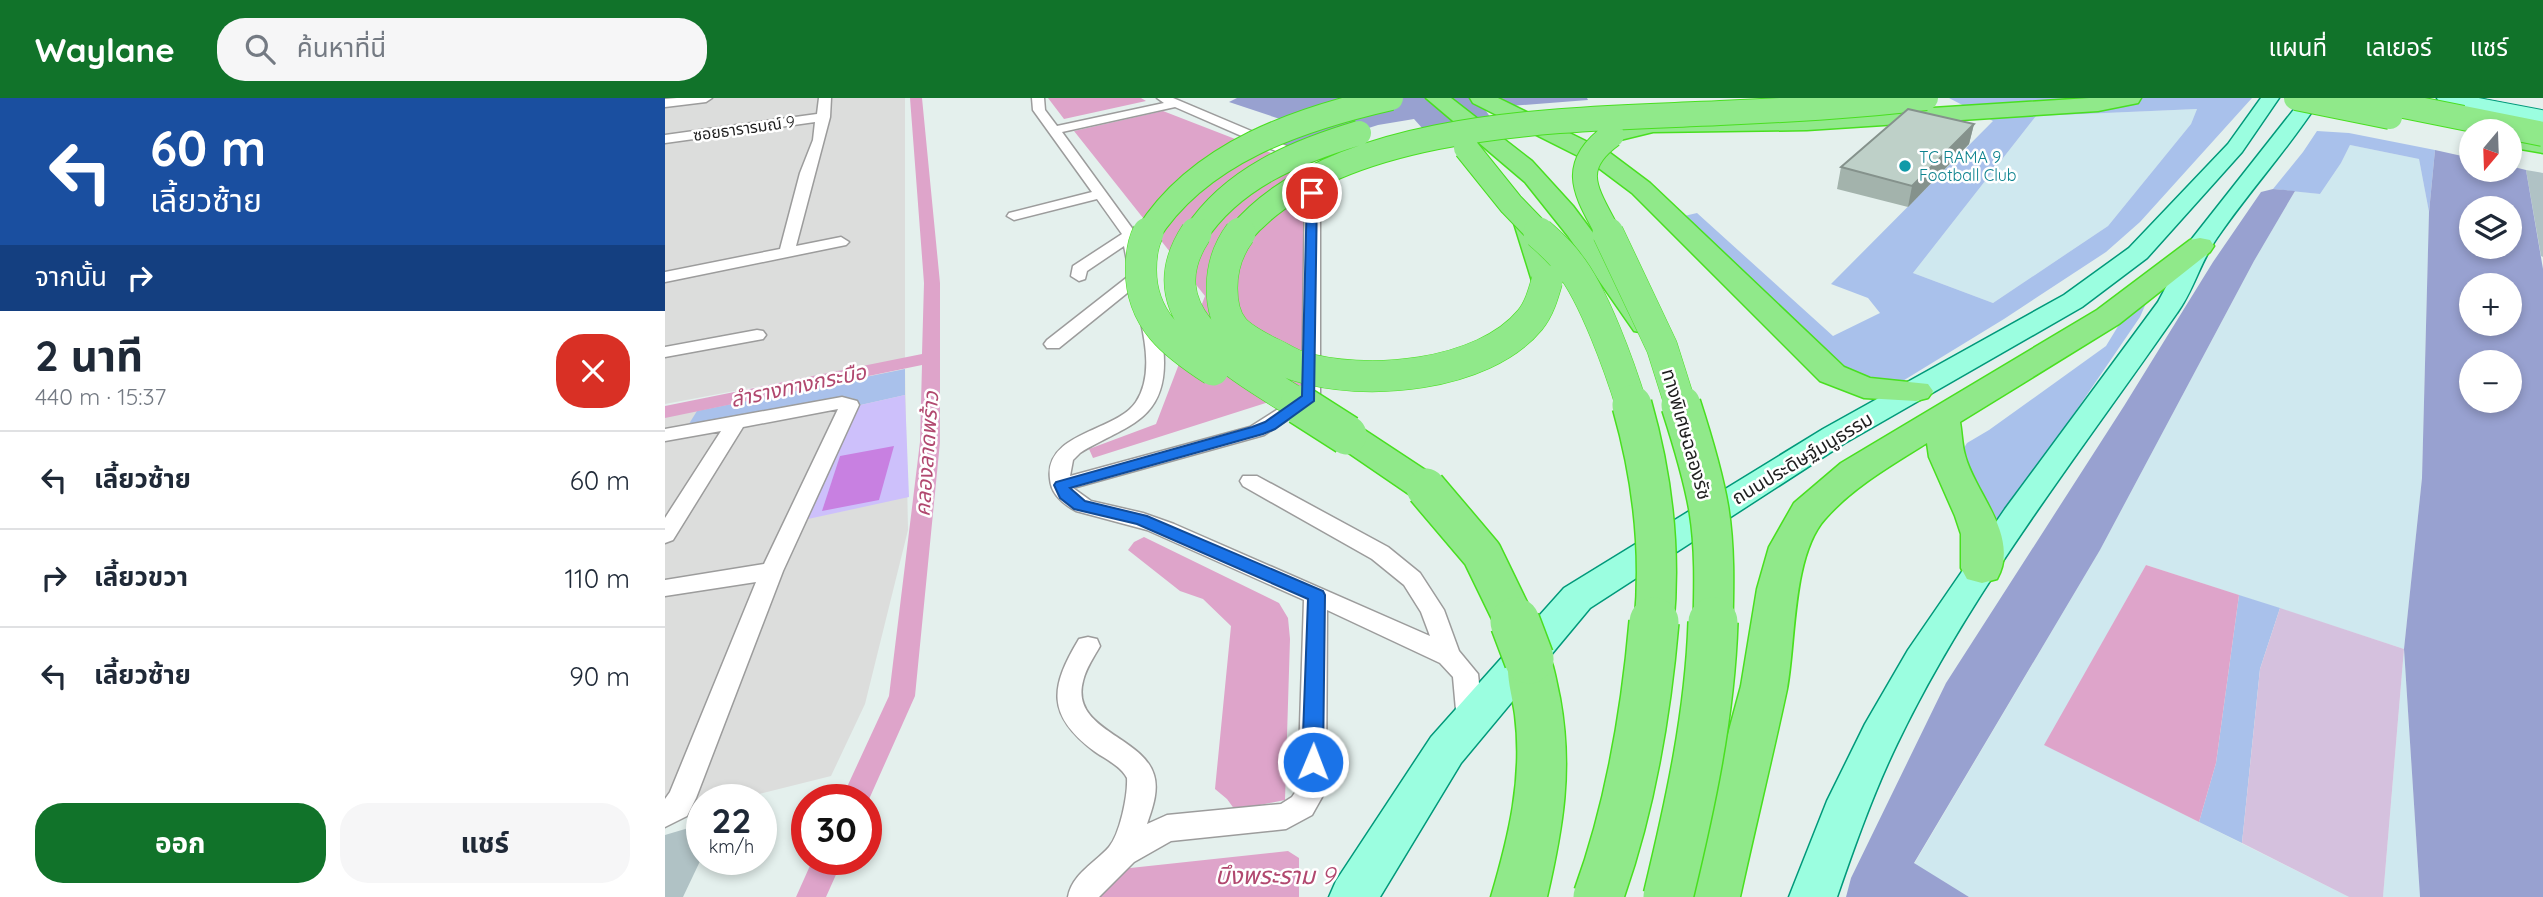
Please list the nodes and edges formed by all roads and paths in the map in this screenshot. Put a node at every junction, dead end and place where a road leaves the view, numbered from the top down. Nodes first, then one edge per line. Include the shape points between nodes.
1 (706, 98) edge
2 (825, 98) edge
3 (1038, 98) edge
4 (1391, 98) edge
5 (1408, 98) edge
6 (1437, 98) edge
7 (1481, 98) edge
8 (1644, 98) edge
9 (1926, 98) edge
10 (1987, 98) edge
11 (2009, 98) edge
12 (2130, 98) edge
13 (2276, 98) edge
14 (2312, 98) edge
15 (2329, 98) edge
16 (2364, 98) edge
17 (2378, 98) edge
18 (2402, 98) edge
19 (2425, 98) edge
20 (2446, 98) edge
21 (2466, 98) edge
22 (2479, 98) edge
23 (1168, 101) edge
24 (665, 103) edge
25 (1878, 110) junction
26 (824, 117) junction
27 (2466, 119) edge
28 (2488, 119) edge
29 (2459, 121) edge
30 (2543, 123) edge
31 (2522, 127) edge
32 (1054, 130) junction
33 (2459, 131) edge
34 (2522, 135) edge
35 (668, 142) edge
36 (2543, 144) edge
37 (1100, 194) junction
38 (2185, 202) junction
39 (2226, 212) junction
40 (1014, 216) dead end
41 (1526, 220) junction
42 (1130, 235) junction
43 (841, 242) dead end
44 (2200, 246) junction
45 (787, 253) junction
46 (1079, 276) dead end
47 (665, 277) edge
48 (1136, 278) junction
49 (757, 335) dead end
50 (1053, 344) dead end
51 (1662, 347) junction
52 (665, 352) edge
53 (1916, 390) junction
54 (1942, 417) junction
55 (736, 422) junction
56 (665, 435) edge
57 (1347, 436) junction
58 (1250, 481) dead end
59 (1061, 485) junction
60 (665, 535) edge
61 (1982, 568) junction
62 (772, 570) junction
63 (665, 587) edge
64 (1317, 595) junction
65 (1089, 646) dead end
66 (1449, 656) junction
67 (1470, 721) junction
68 (665, 814) edge
69 (1124, 852) junction
70 (1083, 897) edge
71 (1353, 897) edge
72 (1519, 897) edge
73 (1598, 897) edge
74 (1668, 897) edge
75 (1712, 897) edge
76 (1813, 897) edge

1 - 24 street
2 - 26 street
3 - 32 street via 1039,110
4 - 57 highway, bridge via 1325,115 1270,136 1213,167 1169,202 1156,219 1145,238 1141,262 1141,287 1155,323 1174,341 1243,390
5 - 41 highway, bridge via 1466,148
6 - 51 highway, ทางพิเศษฉลองรัช, bridge via 1533,176 1588,242
7 - 53 highway, bridge via 1601,158 1641,188 1832,374 1864,388
8 - 57 highway, bridge via 1475,112 1363,132 1275,165 1216,206 1187,247 1179,270 1188,315 1220,353
9 - 25 highway, bridge
10 - 25 highway, bridge
11 - 25 highway via 1968,106
12 - 25 highway via 2043,109
13 - 33 highway, bridge
13 - 38 main road, ถนนประดิษฐ์มนูธรรม
14 - 39 main road via 2284,142
15 - 29 highway
16 - 30 highway, bridge
17 - 27 main road
18 - 30 main road, bridge
19 - 30 main road, bridge
20 - 28 main road
21 - 30 highway
22 - 30 main road
23 - 32 street
23 - 59 street via 1315,163 1311,396 1257,430
25 - 41 highway, bridge via 1610,119 1495,129 1370,153 1309,179 1276,200 1244,230 1234,242 1220,288 1226,312 1244,340 1298,366 1346,374 1442,369 1504,343 1528,323 1542,301 1547,281
25 - 51 highway, bridge via 1807,123 1653,125 1612,135 1595,147 1585,168 1587,192
26 - 35 street, ซอยธารารมณ์ 9
26 - 45 street
30 - 31 main road
32 - 37 street
34 - 36 highway
37 - 40 street
37 - 42 street
38 - 39 main road
38 - 53 main road, ถนนประดิษฐ์มนูธรรม via 2139,253 2073,302
39 - 44 main road
41 - 73 highway, bridge via 1569,264 1608,340 1644,451 1653,505 1657,568 1654,648 1639,746
42 - 46 street via 1087,262
42 - 48 street
43 - 45 street
44 - 54 highway via 2108,317
44 - 61 main road via 2172,303
45 - 47 street
48 - 50 street
48 - 59 street via 1155,342 1156,369 1148,397 1134,416 1079,444 1064,457
49 - 52 street
51 - 74 highway, ทางพิเศษฉลองรัช, bridge via 1709,510 1714,576 1711,676 1690,806
53 - 67 main road, ถนนประดิษฐ์มนูธรรม via 1591,587
54 - 61 highway via 1947,457 1980,534
54 - 75 highway via 1854,472 1808,512 1789,547 1764,686
55 - 56 street
55 - 60 street
55 - 62 street via 850,405
57 - 72 highway, bridge via 1426,488 1457,522 1487,562 1529,659 1540,711 1543,769 1535,831
58 - 66 street via 1380,552 1412,579 1431,610
59 - 64 street via 1080,505 1142,520
61 - 76 main road via 1921,658 1864,764
62 - 63 street
62 - 68 street via 682,798
64 - 66 street
64 - 69 street via 1312,790 1302,806 1286,816 1167,828
65 - 69 street via 1071,671 1067,695 1073,713 1099,740 1135,765 1142,778
66 - 67 street via 1465,674
67 - 71 main road, ถนนประดิษฐ์มนูธรรม via 1446,750
69 - 70 street

